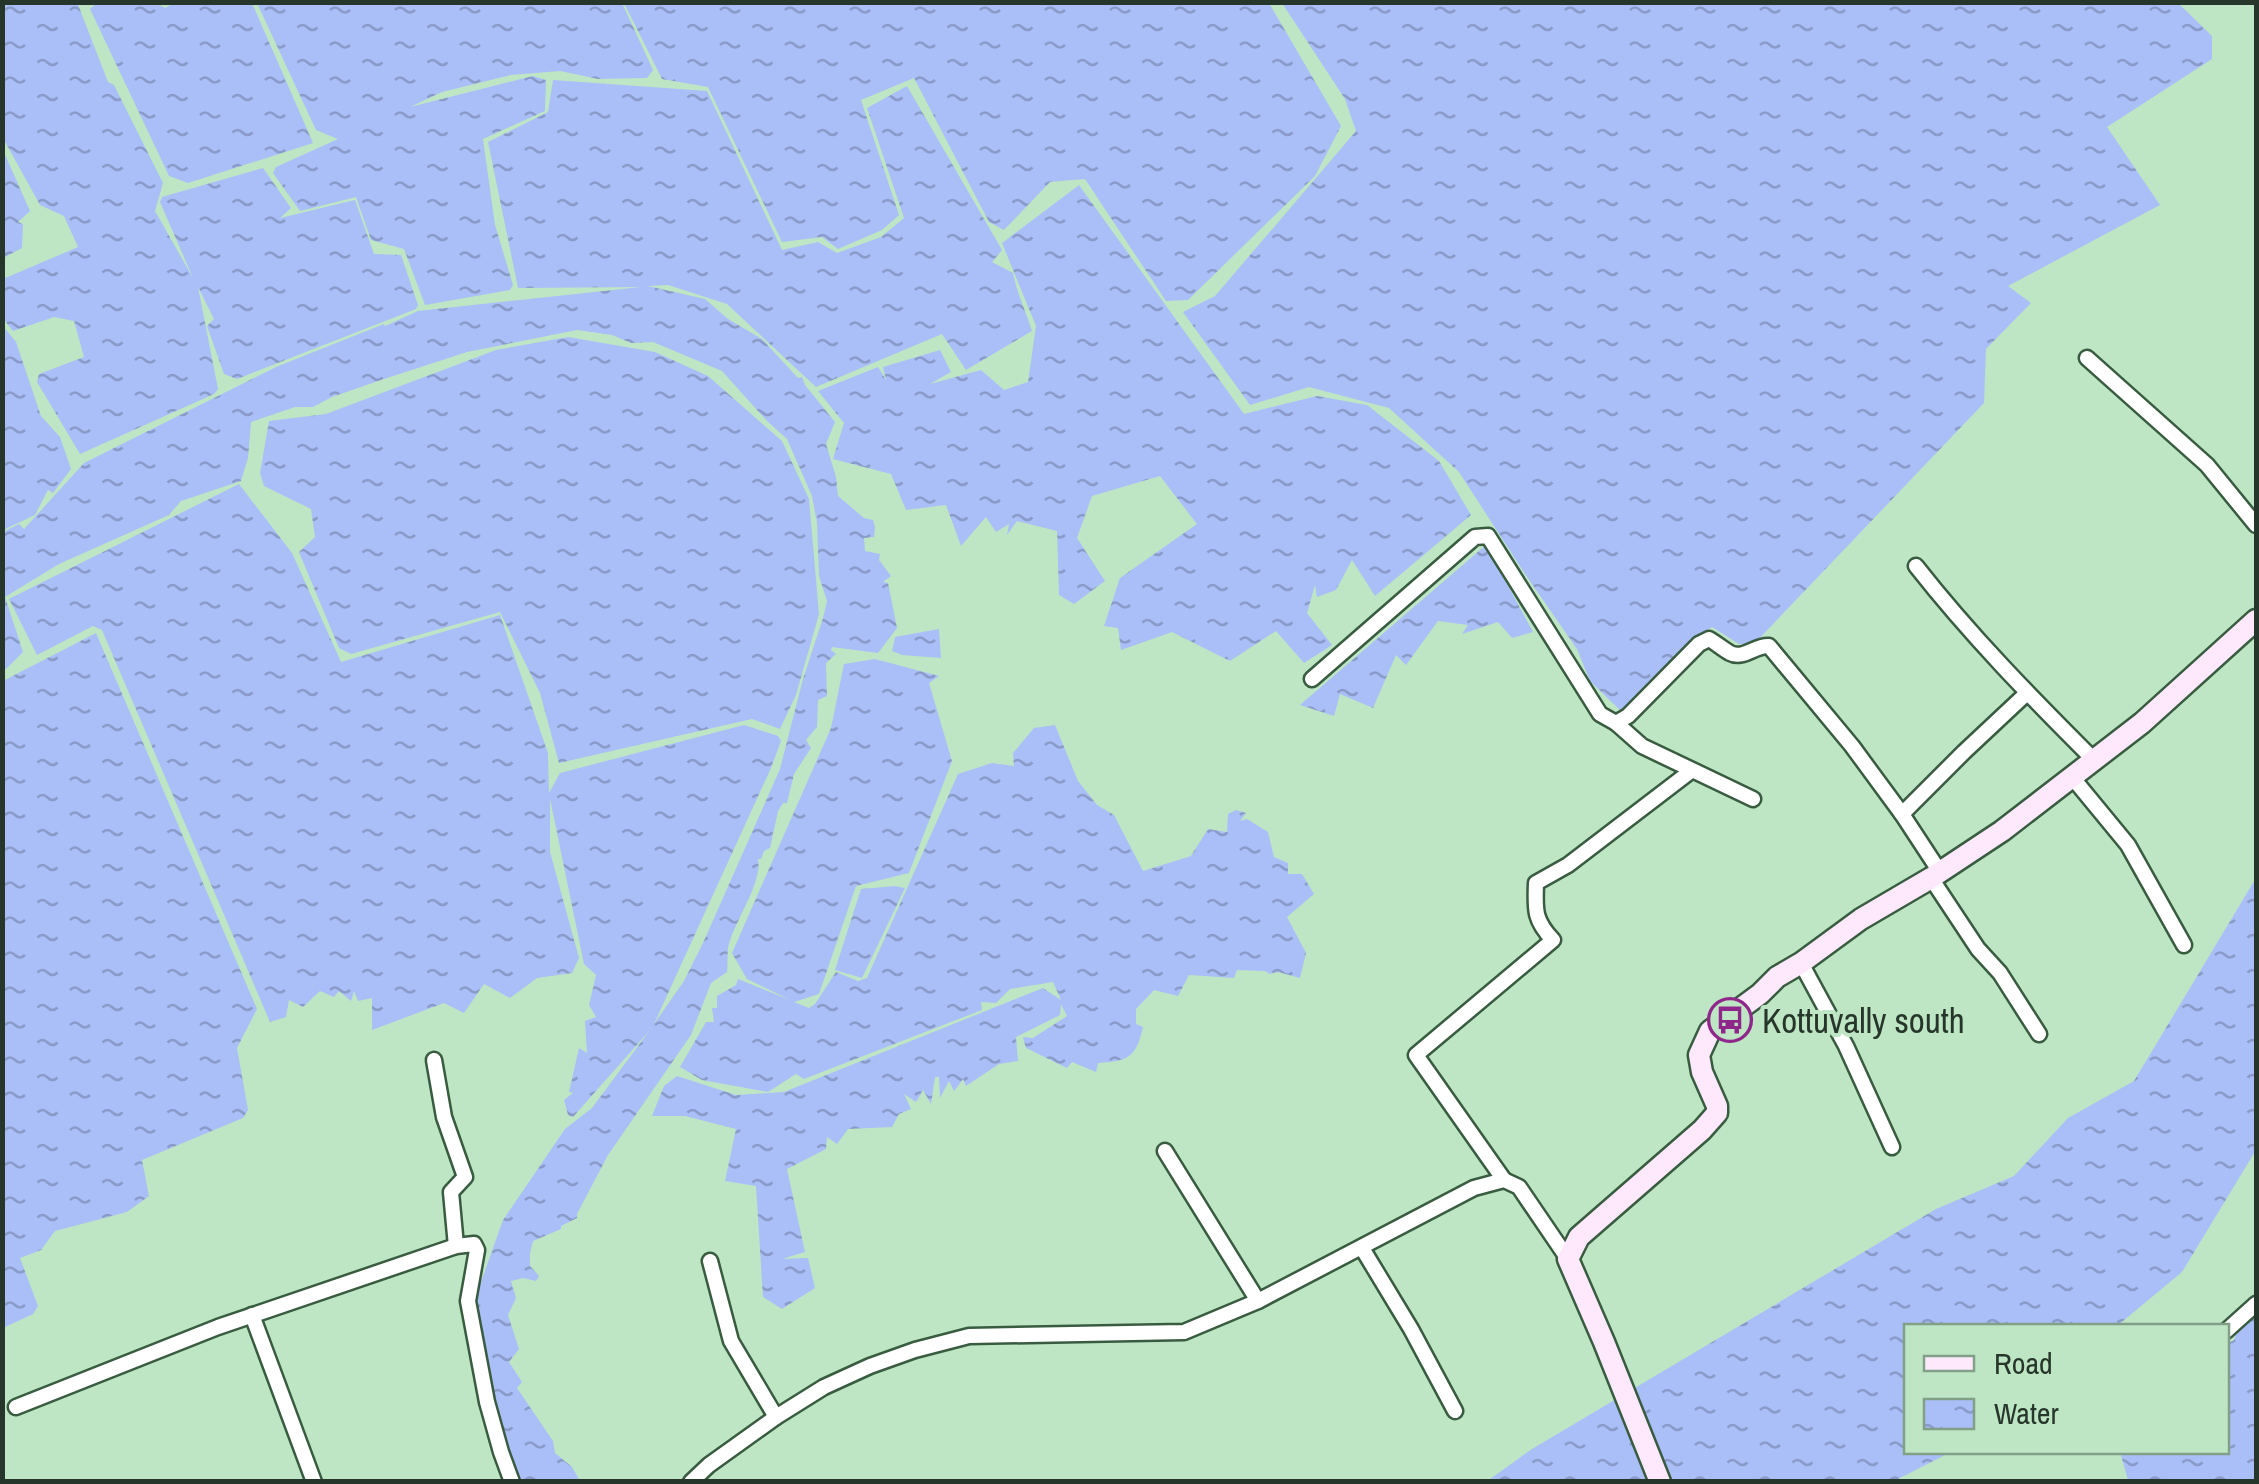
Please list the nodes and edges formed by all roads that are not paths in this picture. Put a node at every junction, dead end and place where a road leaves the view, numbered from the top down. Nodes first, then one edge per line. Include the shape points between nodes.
1 (2087, 358) dead end
2 (2256, 525) edge
3 (1916, 566) dead end
4 (2256, 620) edge
5 (1312, 679) dead end
6 (2027, 693) junction
7 (1616, 723) junction
8 (2094, 760) junction
9 (1691, 771) junction
10 (2072, 777) junction
11 (1753, 799) dead end
12 (1902, 814) junction
13 (1936, 875) junction
14 (2184, 945) dead end
15 (1801, 963) junction
16 (2039, 1034) dead end
17 (434, 1060) dead end
18 (1892, 1146) dead end
19 (1165, 1151) dead end
20 (1504, 1180) junction
21 (456, 1246) junction
22 (1362, 1248) junction
23 (1568, 1259) junction
24 (710, 1260) dead end
25 (1258, 1301) junction
26 (2256, 1304) edge
27 (252, 1316) junction
28 (2229, 1328) edge
29 (16, 1406) dead end
30 (1456, 1412) dead end
31 (776, 1418) junction
32 (314, 1482) edge
33 (512, 1482) edge
34 (691, 1482) edge
35 (1660, 1482) edge

1 - 2 street via 2207,466
3 - 6 street
4 - 8 main road
5 - 7 street via 1476,537 1488,536 1600,714
6 - 8 street
6 - 12 street
7 - 9 street via 1642,746
7 - 12 street via 1709,638 1732,654 1769,646
8 - 10 main road
9 - 11 street
9 - 20 street via 1536,882 1539,925 1553,940 1416,1054
10 - 13 main road
10 - 14 street via 2128,845
12 - 13 street
13 - 15 main road
13 - 16 street
15 - 18 street
15 - 23 main road via 1710,1031 1699,1055 1717,1113 1579,1237
17 - 21 street via 464,1177 451,1192
19 - 25 street
20 - 22 street via 1474,1188
20 - 23 street via 1520,1188
21 - 27 street
21 - 33 street via 474,1244 478,1250 468,1301 486,1402
22 - 25 street
22 - 30 street
23 - 35 main road
24 - 31 street via 732,1341
25 - 31 street via 1184,1332 969,1336 870,1366
26 - 28 street
27 - 29 street
27 - 32 street
31 - 34 street

